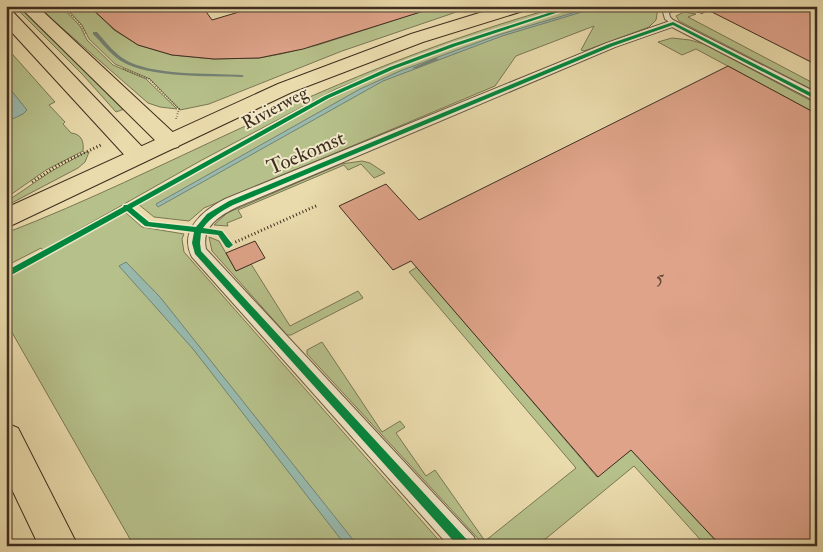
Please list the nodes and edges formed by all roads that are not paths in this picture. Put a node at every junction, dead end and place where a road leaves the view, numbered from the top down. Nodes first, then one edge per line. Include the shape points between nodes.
1 (27, 6) edge
2 (520, 6) edge
3 (702, 11) dead end
4 (6, 15) edge
5 (672, 23) junction
6 (817, 98) edge
7 (170, 142) junction
8 (138, 156) junction
9 (6, 219) edge
10 (6, 440) edge
11 (59, 546) edge
12 (465, 546) edge

1 - 7 main road
2 - 7 main road, Rivierweg via 344,64
3 - 5 lane via 689,7 672,8 666,12
4 - 8 main road
5 - 6 street
5 - 12 street, Toekomst via 219,209 203,222 198,231 198,252
7 - 8 main road, Rivierweg
8 - 9 main road, Rivierweg
10 - 11 main road

